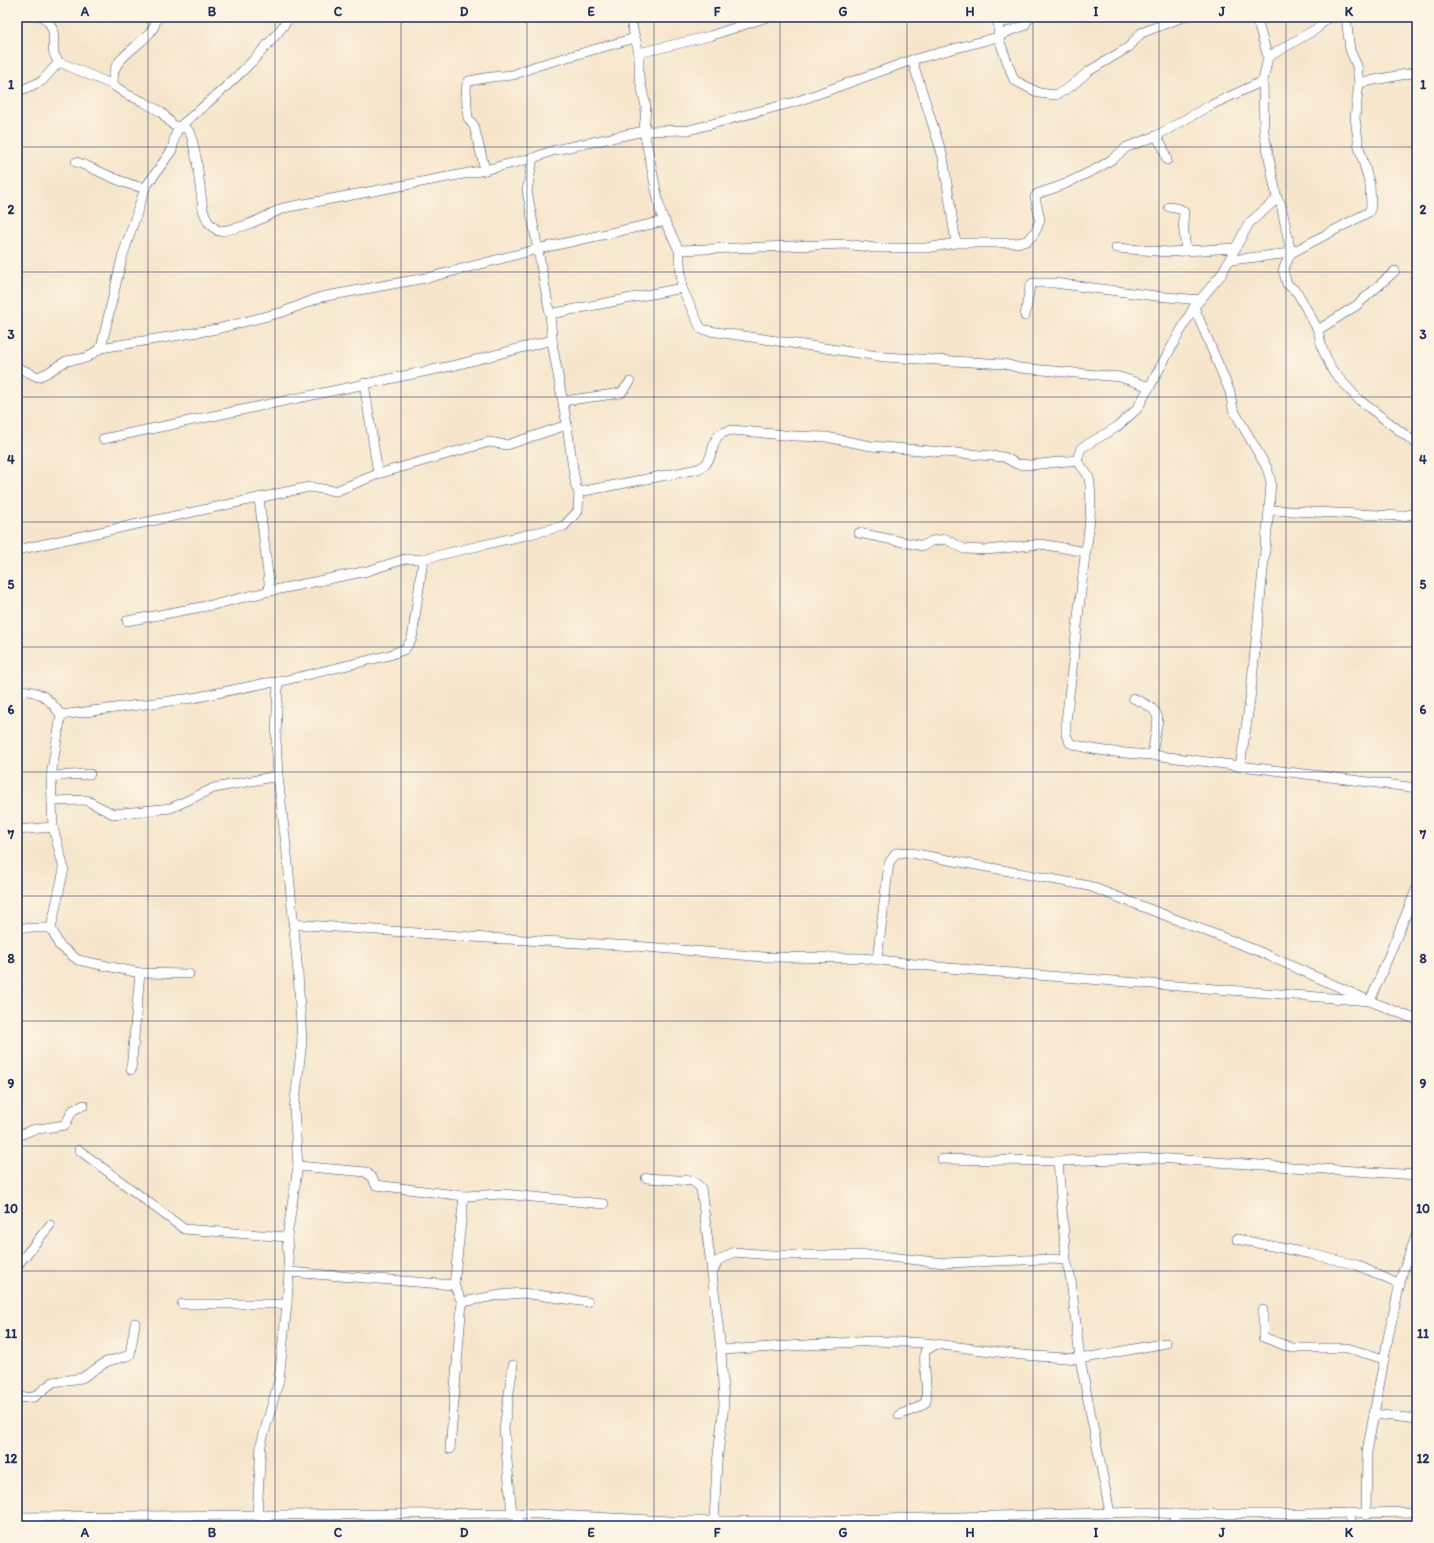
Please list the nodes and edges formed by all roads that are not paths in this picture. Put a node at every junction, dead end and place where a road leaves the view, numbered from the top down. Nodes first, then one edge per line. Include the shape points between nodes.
1 (43, 17) edge
2 (156, 17) edge
3 (290, 17) edge
4 (630, 17) edge
5 (767, 17) edge
6 (999, 17) edge
7 (1030, 17) edge
8 (1182, 17) edge
9 (1256, 17) edge
10 (1328, 17) edge
11 (1346, 17) edge
12 (998, 36) junction
13 (635, 38) junction
14 (639, 53) junction
15 (1268, 57) junction
16 (912, 60) junction
17 (59, 62) junction
18 (1417, 72) edge
19 (1263, 81) junction
20 (1359, 83) junction
21 (113, 85) junction
22 (17, 92) edge
23 (179, 127) junction
24 (644, 131) junction
25 (1156, 136) junction
26 (533, 158) junction
27 (1167, 160) dead end
28 (76, 162) dead end
29 (485, 170) junction
30 (146, 188) junction
31 (1277, 199) junction
32 (1168, 207) dead end
33 (665, 221) junction
34 (956, 243) junction
35 (1116, 248) dead end
36 (1236, 248) junction
37 (538, 250) junction
38 (679, 250) junction
39 (1186, 251) junction
40 (1291, 253) junction
41 (1231, 260) junction
42 (1395, 271) dead end
43 (682, 288) junction
44 (1197, 303) junction
45 (550, 314) junction
46 (1025, 316) dead end
47 (1318, 330) junction
48 (552, 340) junction
49 (101, 348) junction
50 (17, 367) edge
51 (630, 382) dead end
52 (364, 383) junction
53 (1150, 387) junction
54 (563, 401) junction
55 (567, 425) junction
56 (103, 439) dead end
57 (1417, 444) edge
58 (1077, 460) junction
59 (378, 474) junction
60 (579, 492) junction
61 (259, 498) junction
62 (1269, 510) junction
63 (1417, 513) edge
64 (859, 533) dead end
65 (17, 550) edge
66 (1086, 552) junction
67 (423, 559) junction
68 (270, 591) junction
69 (127, 621) dead end
70 (278, 682) junction
71 (17, 690) edge
72 (1133, 698) dead end
73 (61, 715) junction
74 (1152, 755) junction
75 (1240, 767) junction
76 (90, 774) dead end
77 (51, 776) junction
78 (278, 776) junction
79 (1417, 788) edge
80 (52, 801) junction
81 (53, 827) junction
82 (17, 830) edge
83 (1417, 888) edge
84 (293, 924) junction
85 (17, 928) edge
86 (50, 928) junction
87 (877, 960) junction
88 (140, 973) junction
89 (189, 974) dead end
90 (1370, 1001) junction
91 (1417, 1020) edge
92 (131, 1070) dead end
93 (84, 1105) dead end
94 (17, 1136) edge
95 (80, 1150) dead end
96 (942, 1159) dead end
97 (1058, 1161) junction
98 (298, 1166) junction
99 (1417, 1175) edge
100 (646, 1178) dead end
101 (464, 1196) junction
102 (604, 1204) dead end
103 (50, 1225) dead end
104 (1417, 1233) edge
105 (287, 1237) junction
106 (1237, 1240) dead end
107 (1066, 1260) junction
108 (17, 1266) edge
109 (290, 1272) junction
110 (712, 1273) junction
111 (454, 1285) junction
112 (1400, 1285) junction
113 (462, 1302) junction
114 (588, 1302) dead end
115 (182, 1304) dead end
116 (287, 1304) junction
117 (1263, 1310) dead end
118 (135, 1323) dead end
119 (1166, 1343) dead end
120 (936, 1344) junction
121 (721, 1350) junction
122 (1080, 1359) junction
123 (1384, 1359) junction
124 (513, 1365) dead end
125 (17, 1398) edge
126 (1374, 1414) junction
127 (899, 1415) dead end
128 (1417, 1419) edge
129 (450, 1449) dead end
130 (1417, 1512) edge
131 (1110, 1513) junction
132 (1348, 1513) junction
133 (515, 1514) junction
134 (1175, 1514) junction
135 (1366, 1514) junction
136 (260, 1516) junction
137 (17, 1517) edge
138 (932, 1521) edge
139 (716, 1524) edge
140 (263, 1526) edge
141 (518, 1526) edge
142 (1174, 1526) edge
143 (1351, 1526) edge

1 - 17 street via 53,27 53,52
2 - 21 street via 144,41 120,60 115,69
3 - 23 street via 277,35 222,92
4 - 13 street
5 - 14 street via 710,36
6 - 12 street
7 - 12 street via 1024,26
8 - 12 street via 1141,33 1129,47 1056,95 1039,93 1014,80
9 - 15 street
10 - 15 street via 1316,29
11 - 20 street via 1350,50 1357,66
12 - 16 street
13 - 14 street
13 - 29 street via 513,75 469,81 466,87 468,113 474,126
14 - 24 street via 639,76 646,108
15 - 19 street
16 - 24 street via 798,101 689,130
16 - 34 street via 943,157
17 - 21 street
17 - 22 street via 42,81
18 - 20 street
19 - 25 street via 1207,107
19 - 31 street via 1264,132
20 - 40 street via 1355,118 1359,147 1370,186 1369,212
21 - 23 street via 161,112 173,125
23 - 29 street via 186,128 190,134 197,162 203,210 208,222 218,231 234,230 284,208
23 - 30 street via 172,150
24 - 26 street via 555,150
24 - 33 street via 661,214
25 - 27 street
25 - 34 street via 1127,147 1100,167 1038,194 1035,197 1040,220 1034,234 1027,241
26 - 29 street
26 - 37 street via 527,191
28 - 30 street via 115,180
30 - 49 street via 122,258
31 - 36 street via 1249,224
31 - 40 street via 1281,204
32 - 39 street via 1184,212
33 - 37 street
33 - 38 street
34 - 38 street via 926,248 875,248 846,244
35 - 39 street
36 - 39 street
36 - 41 street
37 - 45 street
37 - 49 street via 431,277 321,297 283,312 217,330
38 - 43 street
40 - 41 street
40 - 47 street via 1283,270 1287,284 1297,292
41 - 44 street
42 - 47 street via 1357,305
43 - 45 street
43 - 53 street via 701,328 710,331 885,357 1005,364 1020,368 1120,377
44 - 46 street via 1054,283 1033,283 1030,286
44 - 53 street
44 - 62 street via 1230,392 1233,409 1267,468 1271,482
45 - 48 street
47 - 57 street via 1322,348 1338,378 1358,399
48 - 52 street via 456,365
48 - 54 street
49 - 50 street via 86,358 66,361 38,377
51 - 54 street via 621,393
52 - 56 street
52 - 59 street
53 - 58 street via 1137,409 1116,427 1081,448
54 - 55 street
55 - 59 street via 507,445 489,442
55 - 60 street via 576,487
58 - 60 street via 1017,464 1004,457 871,446 826,437 733,430 724,431 716,437 706,464 698,469
58 - 66 street via 1089,477
59 - 61 street via 336,491 308,487
60 - 67 street via 578,511 564,526
61 - 65 street
61 - 68 street
62 - 63 street via 1395,515
62 - 75 street via 1250,700
64 - 66 street via 923,546 932,541 946,539 964,549 987,550 1041,544
66 - 74 street via 1066,735 1070,743 1082,748
67 - 68 street via 405,559 367,571
67 - 70 street via 412,639 405,649 390,655
68 - 69 street
70 - 73 street via 192,698
70 - 78 street
71 - 73 street via 33,691 49,700
72 - 74 street via 1157,713
73 - 77 street
74 - 75 street
75 - 79 street
76 - 77 street
77 - 80 street
78 - 80 street via 214,788 172,808 113,814 86,800
78 - 84 street
80 - 81 street
81 - 82 street
81 - 86 street via 64,869
83 - 90 street
84 - 87 street via 764,957
84 - 98 street via 302,1042 294,1109
85 - 86 street
86 - 88 street via 59,945 78,960
87 - 90 street via 948,968
87 - 90 street via 889,863 896,853 906,852 1089,886 1258,951
88 - 89 street
88 - 92 street
90 - 91 street
93 - 94 street via 73,1110 65,1125 32,1130
95 - 105 street via 184,1229
96 - 97 street
97 - 99 street via 1155,1158
97 - 107 street
98 - 101 street via 366,1172 376,1185
98 - 105 street
100 - 110 street via 693,1181 701,1188
101 - 102 street via 503,1194
101 - 111 street
103 - 108 street
104 - 112 street
105 - 109 street
106 - 112 street via 1357,1265
107 - 110 street via 945,1264 871,1255 771,1255 734,1252 718,1261
107 - 122 street via 1071,1280
109 - 111 street
109 - 116 street
110 - 121 street
111 - 113 street
112 - 123 street
113 - 114 street via 522,1293
113 - 129 street
115 - 116 street
116 - 136 street via 279,1380 261,1444
117 - 123 street via 1263,1337 1292,1348 1347,1348
118 - 125 street via 130,1355 106,1362 82,1378 53,1382 34,1397
119 - 122 street
120 - 121 street via 874,1341
120 - 122 street via 1022,1355
120 - 127 street via 925,1351 924,1365 928,1390 926,1402
121 - 139 street via 724,1405 717,1463
122 - 131 street
123 - 126 street
124 - 133 street via 504,1428
126 - 128 street
126 - 135 street via 1367,1452
130 - 135 street
131 - 134 street
131 - 138 street
132 - 134 street
132 - 135 street
132 - 143 street
133 - 136 street
133 - 139 street
133 - 141 street
134 - 142 street
136 - 137 street
136 - 140 street
138 - 139 street

